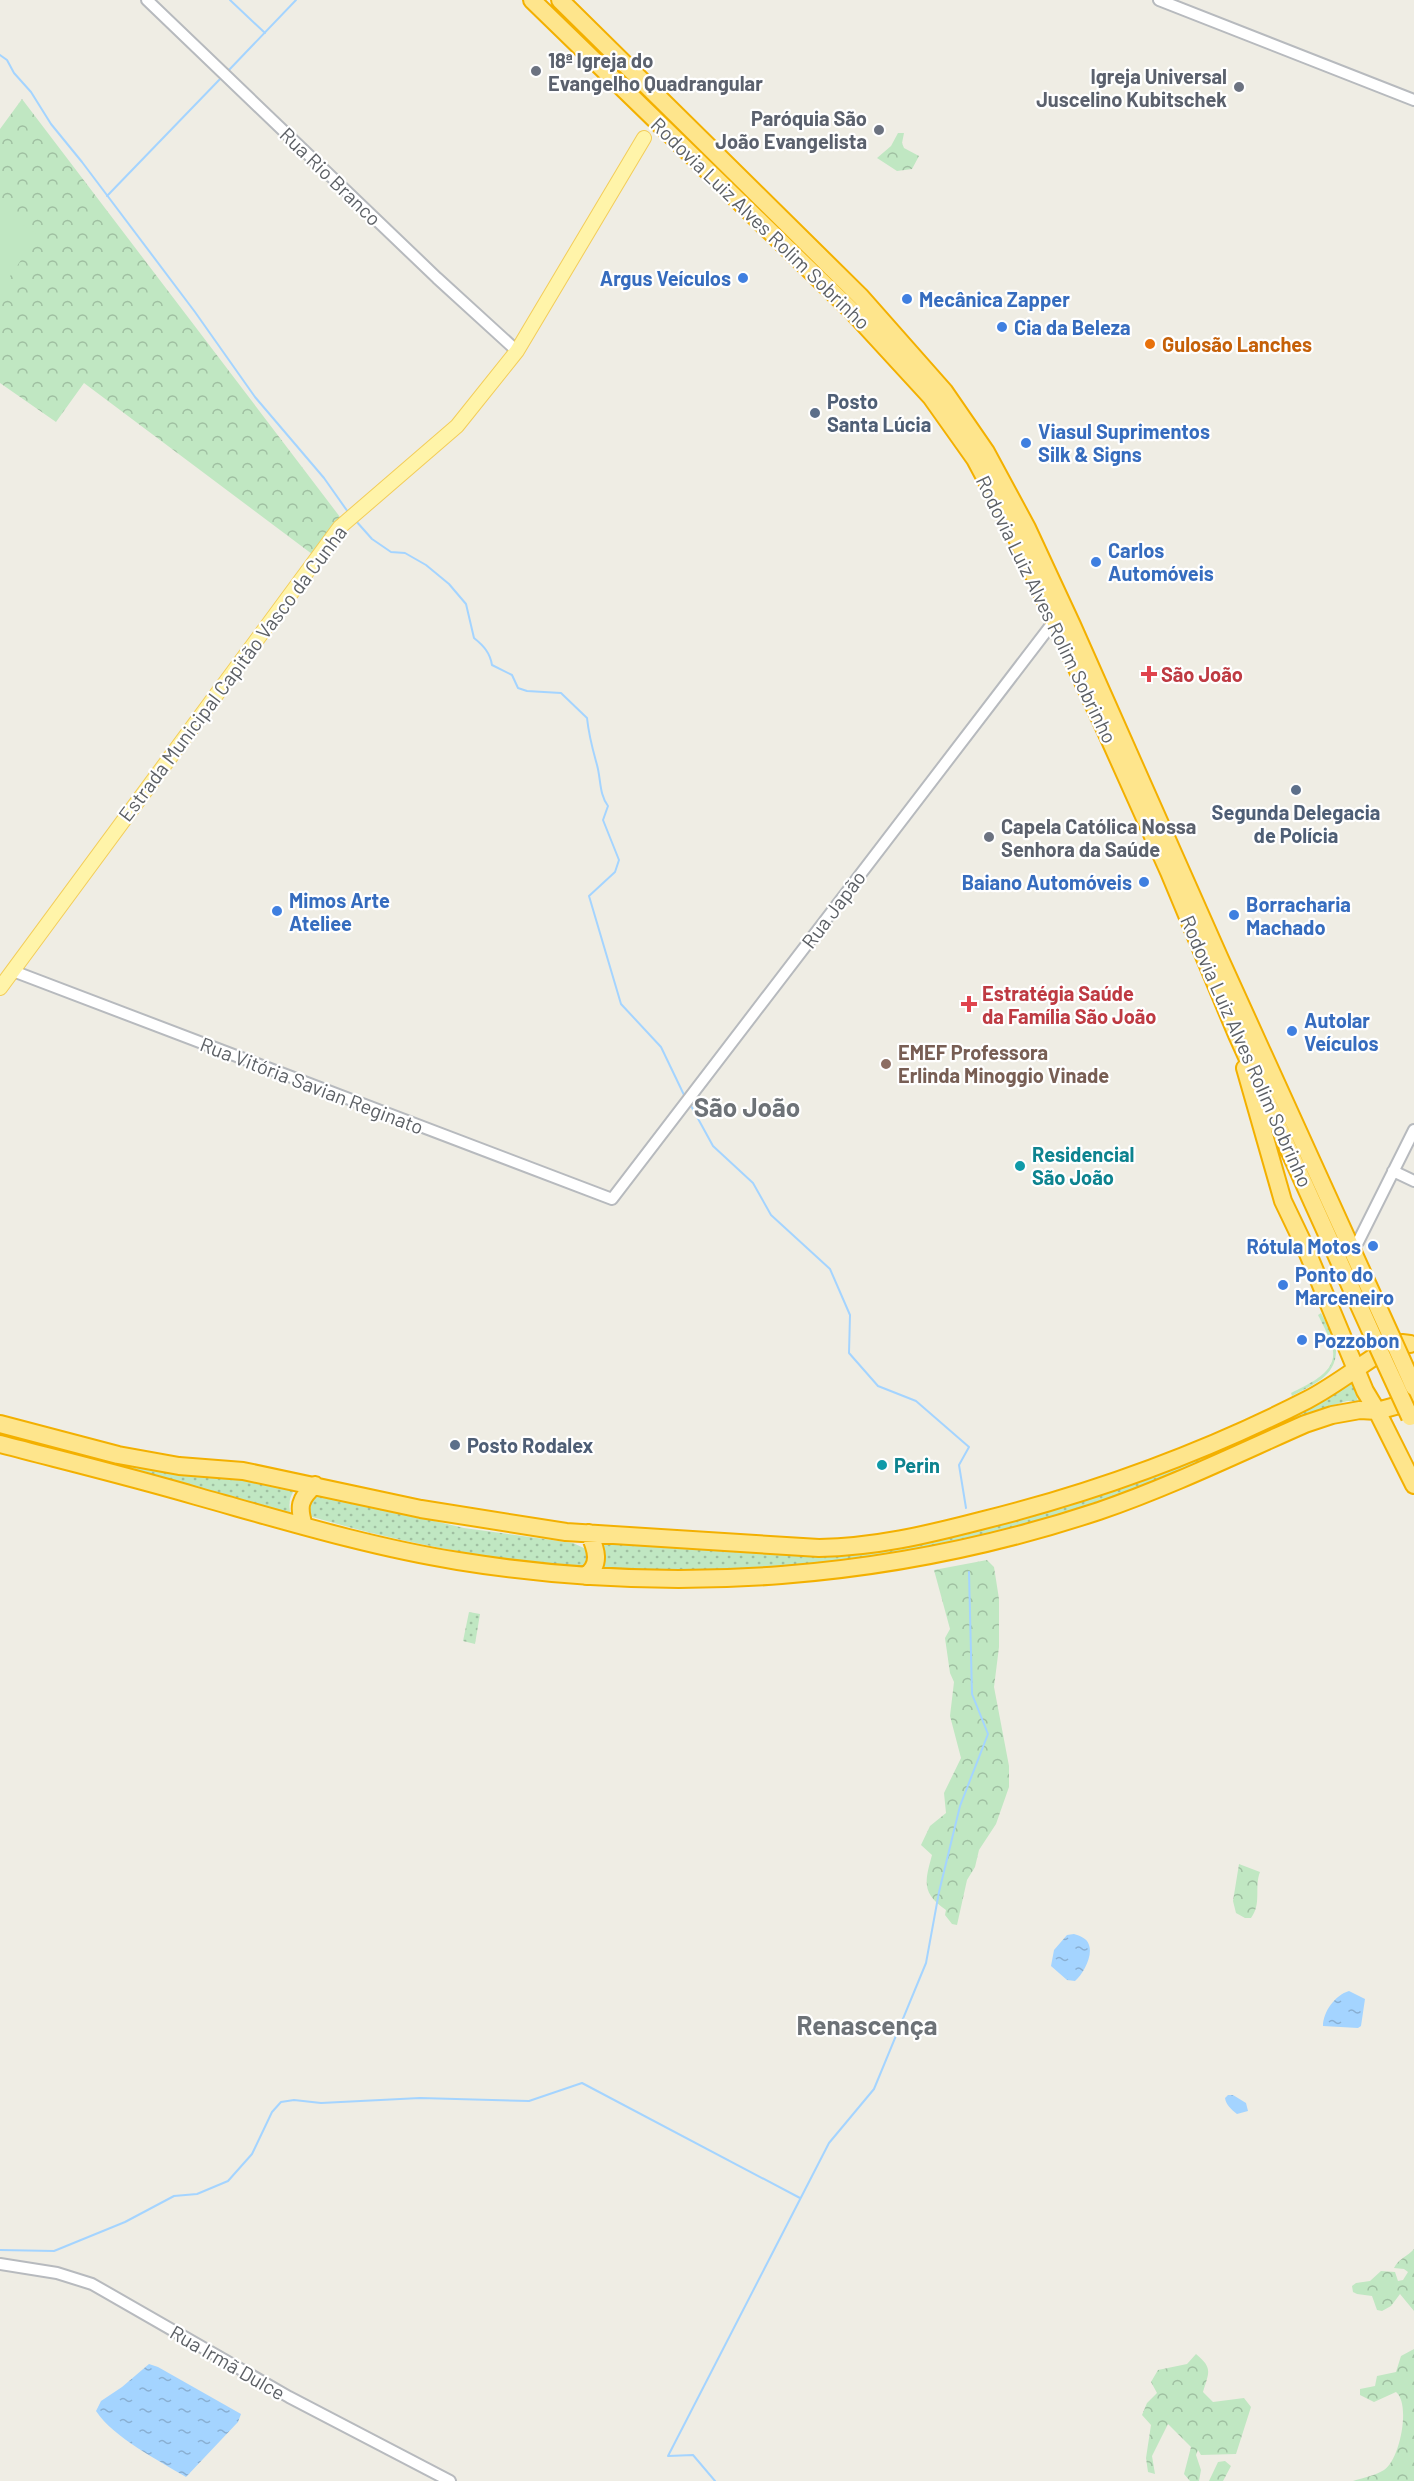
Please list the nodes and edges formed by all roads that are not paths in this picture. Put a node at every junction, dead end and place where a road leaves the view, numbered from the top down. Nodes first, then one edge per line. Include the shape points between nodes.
1 (147, 0) edge
2 (532, 0) edge
3 (560, 0) edge
4 (1159, 0) edge
5 (1414, 100) edge
6 (644, 138) dead end
7 (517, 351) junction
8 (1055, 620) junction
9 (13, 971) junction
10 (0, 988) edge
11 (1246, 1016) junction
12 (1237, 1035) junction
13 (1414, 1130) edge
14 (1393, 1171) junction
15 (1414, 1181) edge
16 (612, 1199) joint
17 (1358, 1242) junction
18 (1384, 1340) junction
19 (1413, 1346) edge
20 (1356, 1370) junction
21 (1414, 1387) edge
22 (1377, 1412) junction
23 (1413, 1414) edge
24 (0, 1424) edge
25 (0, 1444) edge
26 (315, 1485) junction
27 (1414, 1485) edge
28 (304, 1526) junction
29 (589, 1533) junction
30 (585, 1576) junction
31 (0, 2264) edge
32 (450, 2481) edge

1 - 7 street, Rua Rio Branco
2 - 8 highway, Rodovia Luiz Alves Rolim Sobrinho via 835,293 908,369 975,459
3 - 11 highway, Rodovia Luiz Alves Rolim Sobrinho via 861,297 919,361 967,423 1027,528
4 - 5 street
6 - 7 main road, Estrada Municipal Capitão Vasco da Cunha
7 - 9 main road, Estrada Municipal Capitão Vasco da Cunha via 457,426 340,527
8 - 12 highway, Rodovia Luiz Alves Rolim Sobrinho via 1169,872
8 - 16 street, Rua Japão
9 - 10 main road, Estrada Municipal Capitão Vasco da Cunha
9 - 16 street, Rua Vitória Savian Reginato
11 - 17 highway via 1270,1053
11 - 18 highway, Rodovia Luiz Alves Rolim Sobrinho
12 - 18 highway, Rodovia Luiz Alves Rolim Sobrinho
12 - 20 highway via 1283,1201
13 - 14 street
14 - 15 street
14 - 17 street
17 - 19 highway via 1401,1330
18 - 21 highway, bridge
18 - 23 highway, bridge
19 - 20 highway via 1402,1343 1388,1348
20 - 22 highway
20 - 29 highway via 1308,1399 1130,1477 1038,1507 912,1538 819,1548
22 - 23 highway
22 - 27 highway
22 - 30 highway via 1360,1410 1332,1415 1101,1510 958,1549 775,1576 636,1580
24 - 26 highway via 118,1455 179,1466 243,1471
25 - 28 highway
26 - 28 highway via 300,1507
26 - 29 highway via 480,1519
28 - 30 highway via 457,1561
29 - 30 highway via 597,1555 592,1571
31 - 32 street, Rua Irmã Dulce via 57,2273 92,2284 289,2397

